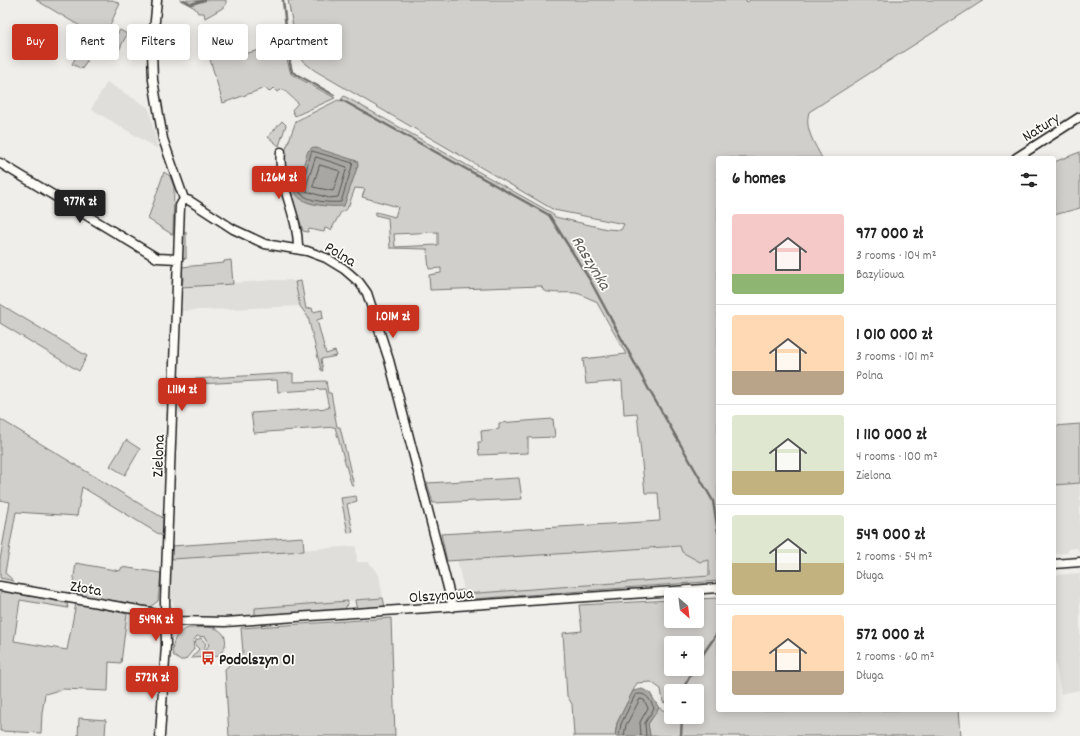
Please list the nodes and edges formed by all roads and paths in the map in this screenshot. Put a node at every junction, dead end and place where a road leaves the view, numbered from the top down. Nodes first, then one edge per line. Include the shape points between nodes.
1 (157, 0) edge
2 (1080, 117) edge
3 (281, 152) dead end
4 (1019, 156) edge
5 (0, 163) edge
6 (184, 199) junction
7 (298, 249) junction
8 (178, 259) junction
9 (1080, 562) edge
10 (1056, 564) edge
11 (0, 586) edge
12 (716, 588) edge
13 (453, 607) junction
14 (166, 619) junction
15 (160, 736) edge

1 - 6 street via 152,51 153,80 164,142
2 - 4 street, Natury
3 - 7 street via 282,172 299,235
5 - 8 street via 157,258
6 - 7 street, Polna via 233,229 265,244
6 - 8 street, Zielona via 180,206
7 - 13 street, Polna via 326,258 344,269 367,292 389,360
8 - 14 street, Zielona
9 - 10 street
11 - 14 street, Złota via 150,612
12 - 13 street, Olszynowa
13 - 14 street, Olszynowa via 225,622
14 - 15 street, Zielona

